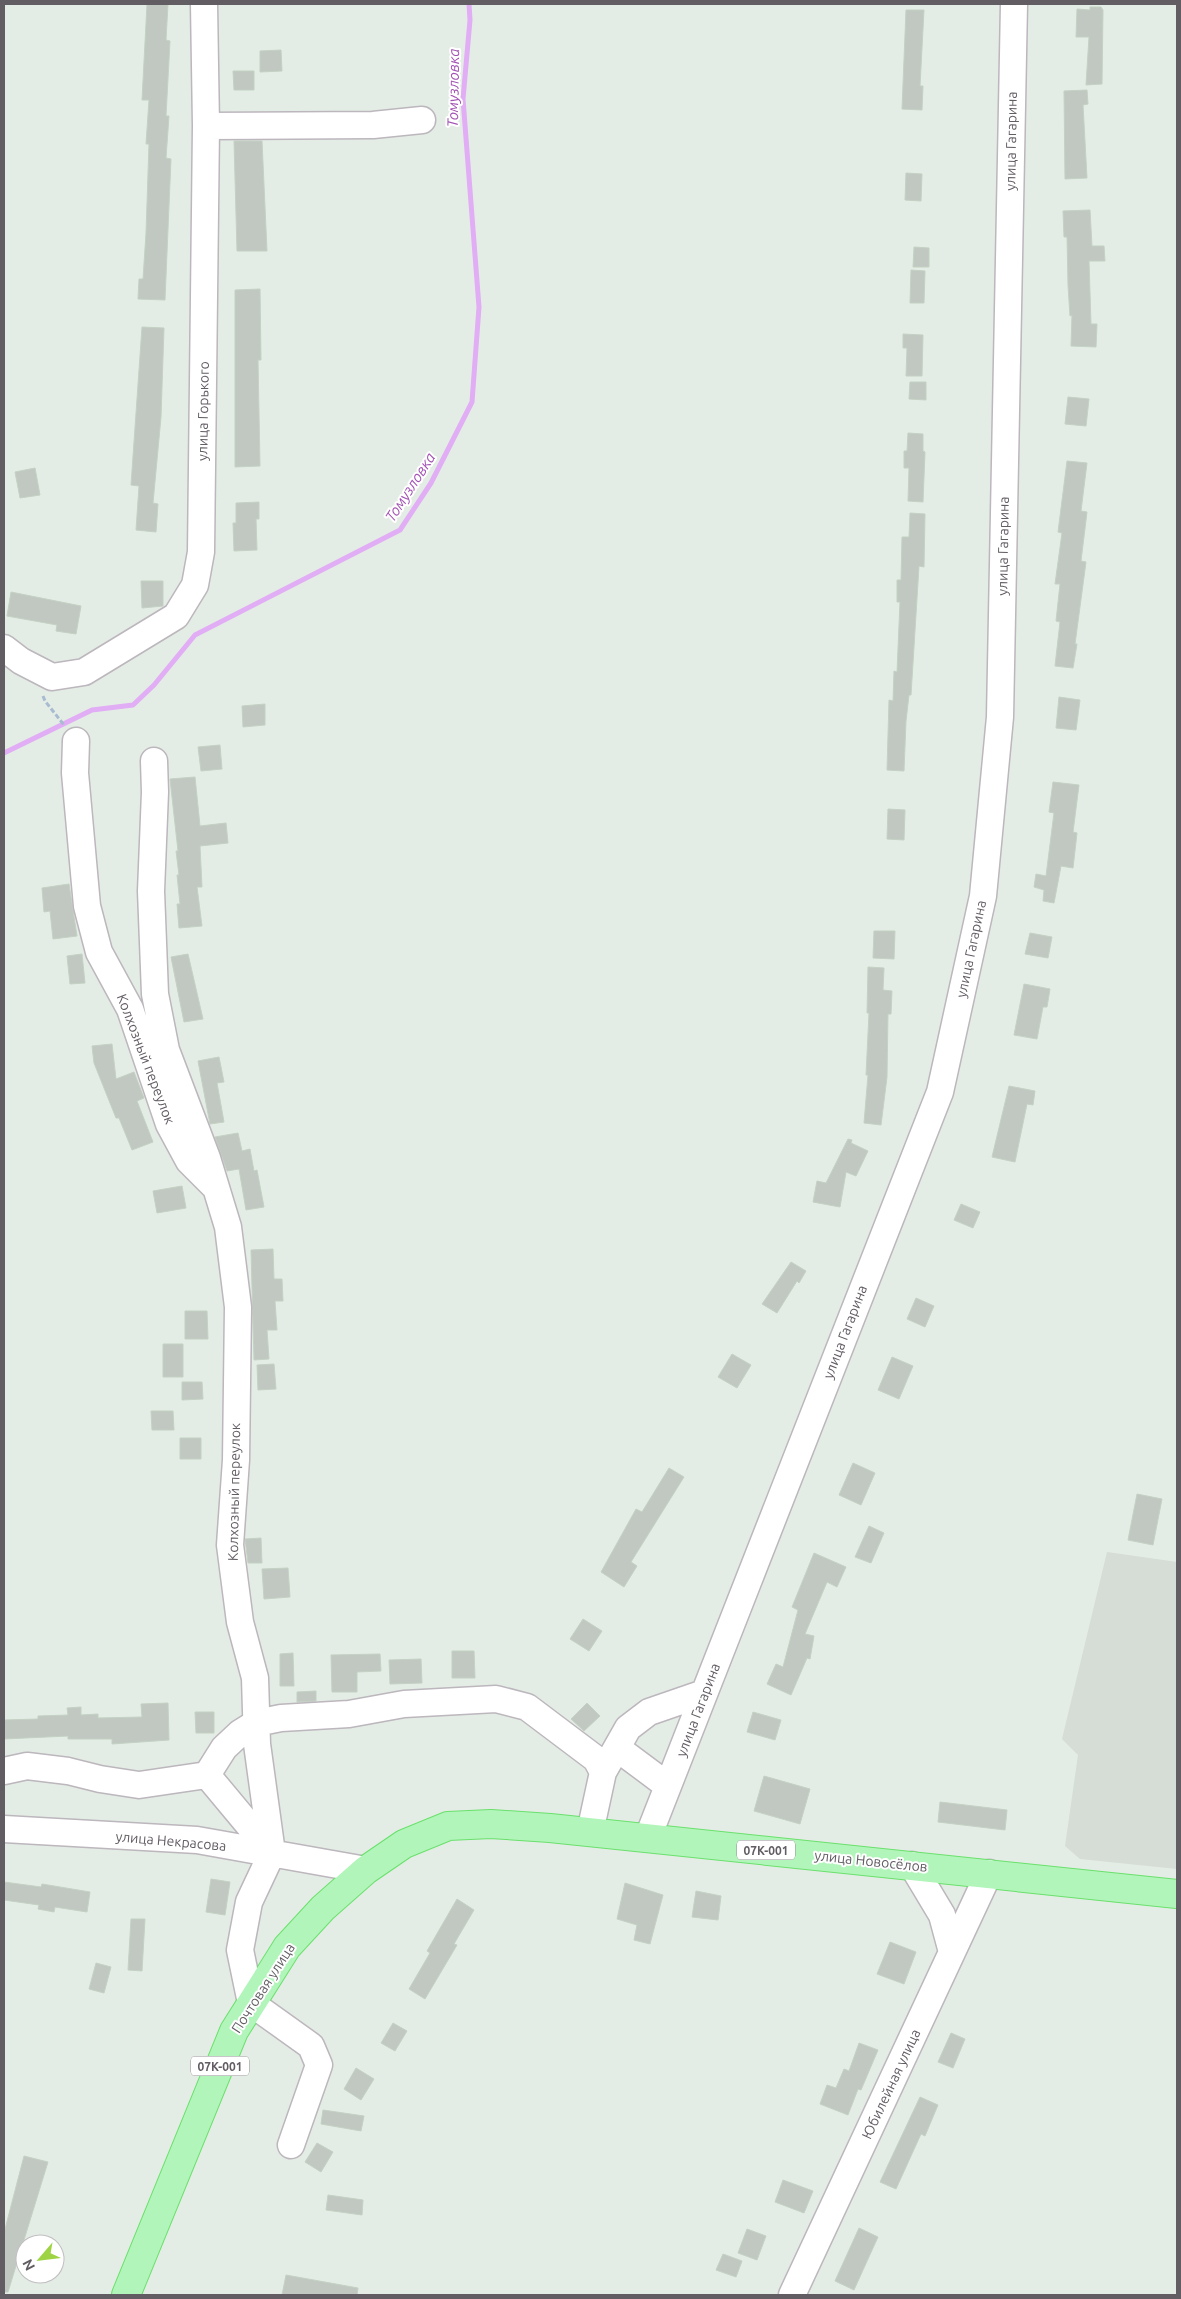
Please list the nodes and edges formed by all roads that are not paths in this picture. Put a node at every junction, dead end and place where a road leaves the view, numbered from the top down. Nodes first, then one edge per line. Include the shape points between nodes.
1 (204, 4) edge
2 (1014, 4) edge
3 (422, 120) dead end
4 (206, 126) junction
5 (4, 648) edge
6 (76, 741) road end
7 (154, 761) dead end
8 (217, 1189) junction
9 (704, 1694) junction
10 (256, 1723) junction
11 (617, 1748) junction
12 (4, 1771) edge
13 (603, 1772) junction
14 (207, 1775) junction
15 (668, 1786) junction
16 (4, 1829) edge
17 (590, 1832) junction
18 (648, 1837) junction
19 (272, 1853) junction
20 (912, 1865) junction
21 (366, 1870) junction
22 (989, 1873) junction
23 (1177, 1894) edge
24 (952, 1952) junction
25 (251, 2003) junction
26 (292, 2145) dead end
27 (126, 2295) edge
28 (792, 2295) edge

1 - 4 street, улица Горького
2 - 9 street, улица Гагарина via 1000,717 983,896 940,1092
3 - 4 street via 373,125
4 - 5 street, улица Горького via 201,552 196,585 176,616 84,672 52,677
6 - 8 street, Колхозный переулок via 75,773 87,906 99,952 130,1009 169,1124 189,1161
7 - 8 street, Колхозный переулок via 151,891 155,994 166,1050
8 - 10 street, Колхозный переулок via 228,1227 238,1307 236,1460 230,1545 240,1622 255,1678
9 - 11 street via 649,1712 628,1728
9 - 15 street, улица Гагарина
10 - 13 street via 281,1718 349,1714 404,1704 496,1699 527,1707 596,1759
10 - 14 street via 224,1748
10 - 19 street, Колхозный переулок
11 - 13 street
11 - 15 street
12 - 14 street via 27,1766 139,1785
13 - 17 street
14 - 19 street
15 - 18 street, улица Гагарина
16 - 19 street, улица Некрасова via 197,1840
17 - 18 main road, улица Новосёлов / 07К-001
17 - 21 main road, улица Новосёлов / 07К-001 via 492,1824 448,1826 404,1844
18 - 20 main road, улица Новосёлов / 07К-001
19 - 21 street, улица Некрасова
19 - 25 street via 248,1902 240,1950
20 - 22 main road, улица Новосёлов / 07К-001
20 - 24 street via 942,1915
21 - 25 main road, Почтовая улица / 07К-001 via 323,1908 287,1947
22 - 23 main road, улица Новосёлов / 07К-001
22 - 24 street, Юбилейная улица
24 - 28 street, Юбилейная улица
25 - 26 street via 312,2046 319,2065
25 - 27 main road, Почтовая улица / 07К-001 via 234,2031

